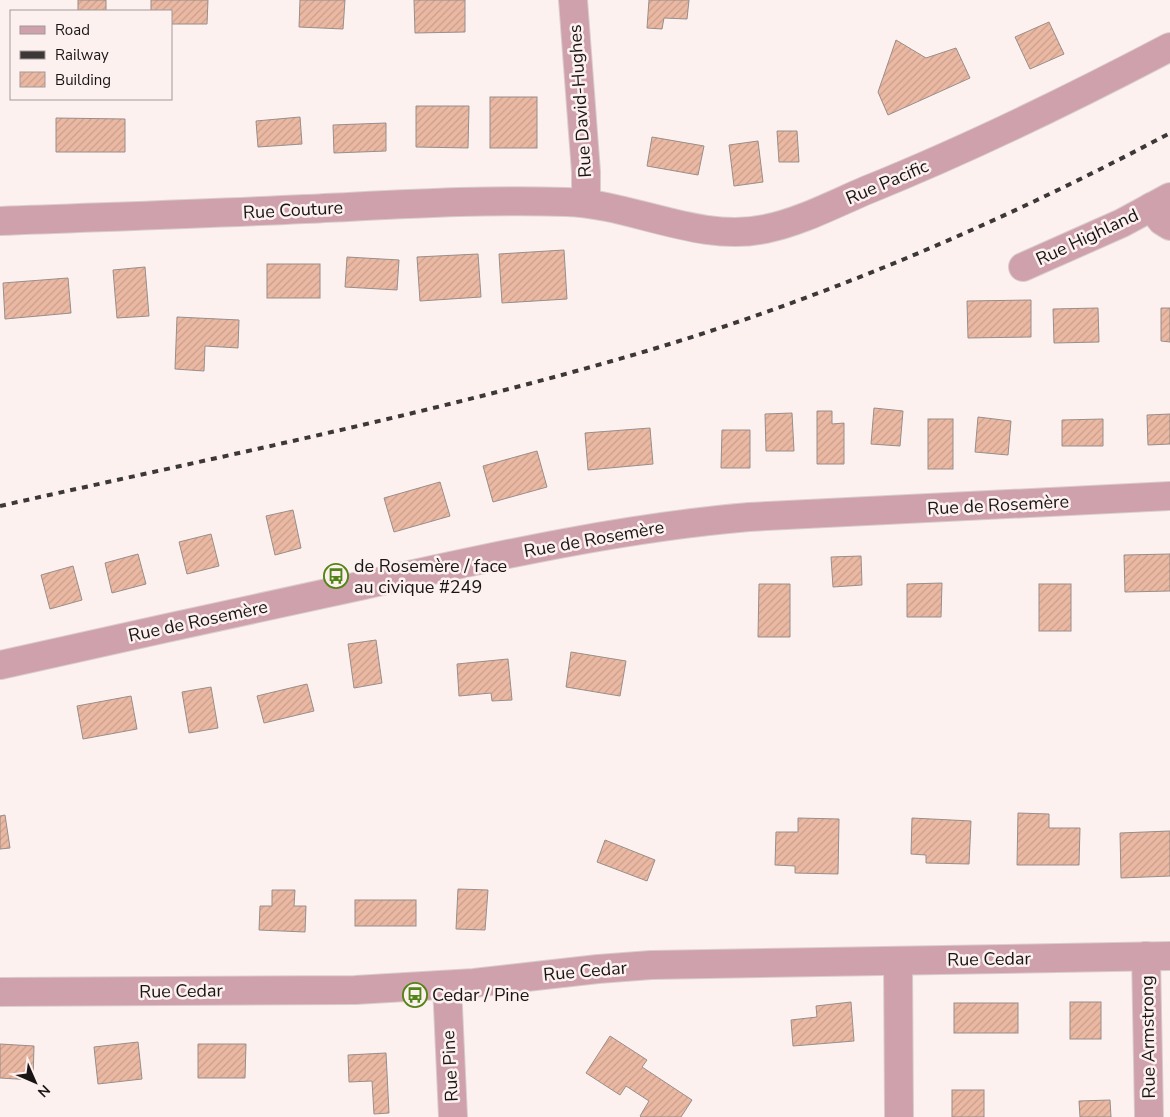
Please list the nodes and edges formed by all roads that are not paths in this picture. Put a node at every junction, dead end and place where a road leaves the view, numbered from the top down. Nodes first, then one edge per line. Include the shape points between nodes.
1 (573, 0) edge
2 (1170, 47) edge
3 (1160, 202) edge
4 (586, 203) junction
5 (0, 221) edge
6 (1170, 226) edge
7 (1023, 267) dead end
8 (1170, 496) edge
9 (0, 664) edge
10 (1158, 956) edge
11 (898, 962) junction
12 (447, 985) junction
13 (0, 992) edge
14 (453, 1117) edge
15 (900, 1117) edge
16 (1149, 1117) edge

1 - 4 street, Rue David-Hughes
2 - 4 street, Rue Pacific via 984,140 804,217 766,229 703,229
3 - 6 street, Rue Highland via 1162,221
3 - 7 street, Rue Highland via 1122,223
4 - 5 street, Rue Couture via 456,202
8 - 9 street, Rue de Rosemère via 757,516 648,528 392,578
10 - 11 street, Rue Cedar
10 - 16 street, Rue Armstrong
11 - 12 street, Rue Cedar via 651,966
11 - 15 street
12 - 13 street, Rue Cedar via 355,990
12 - 14 street, Rue Pine

